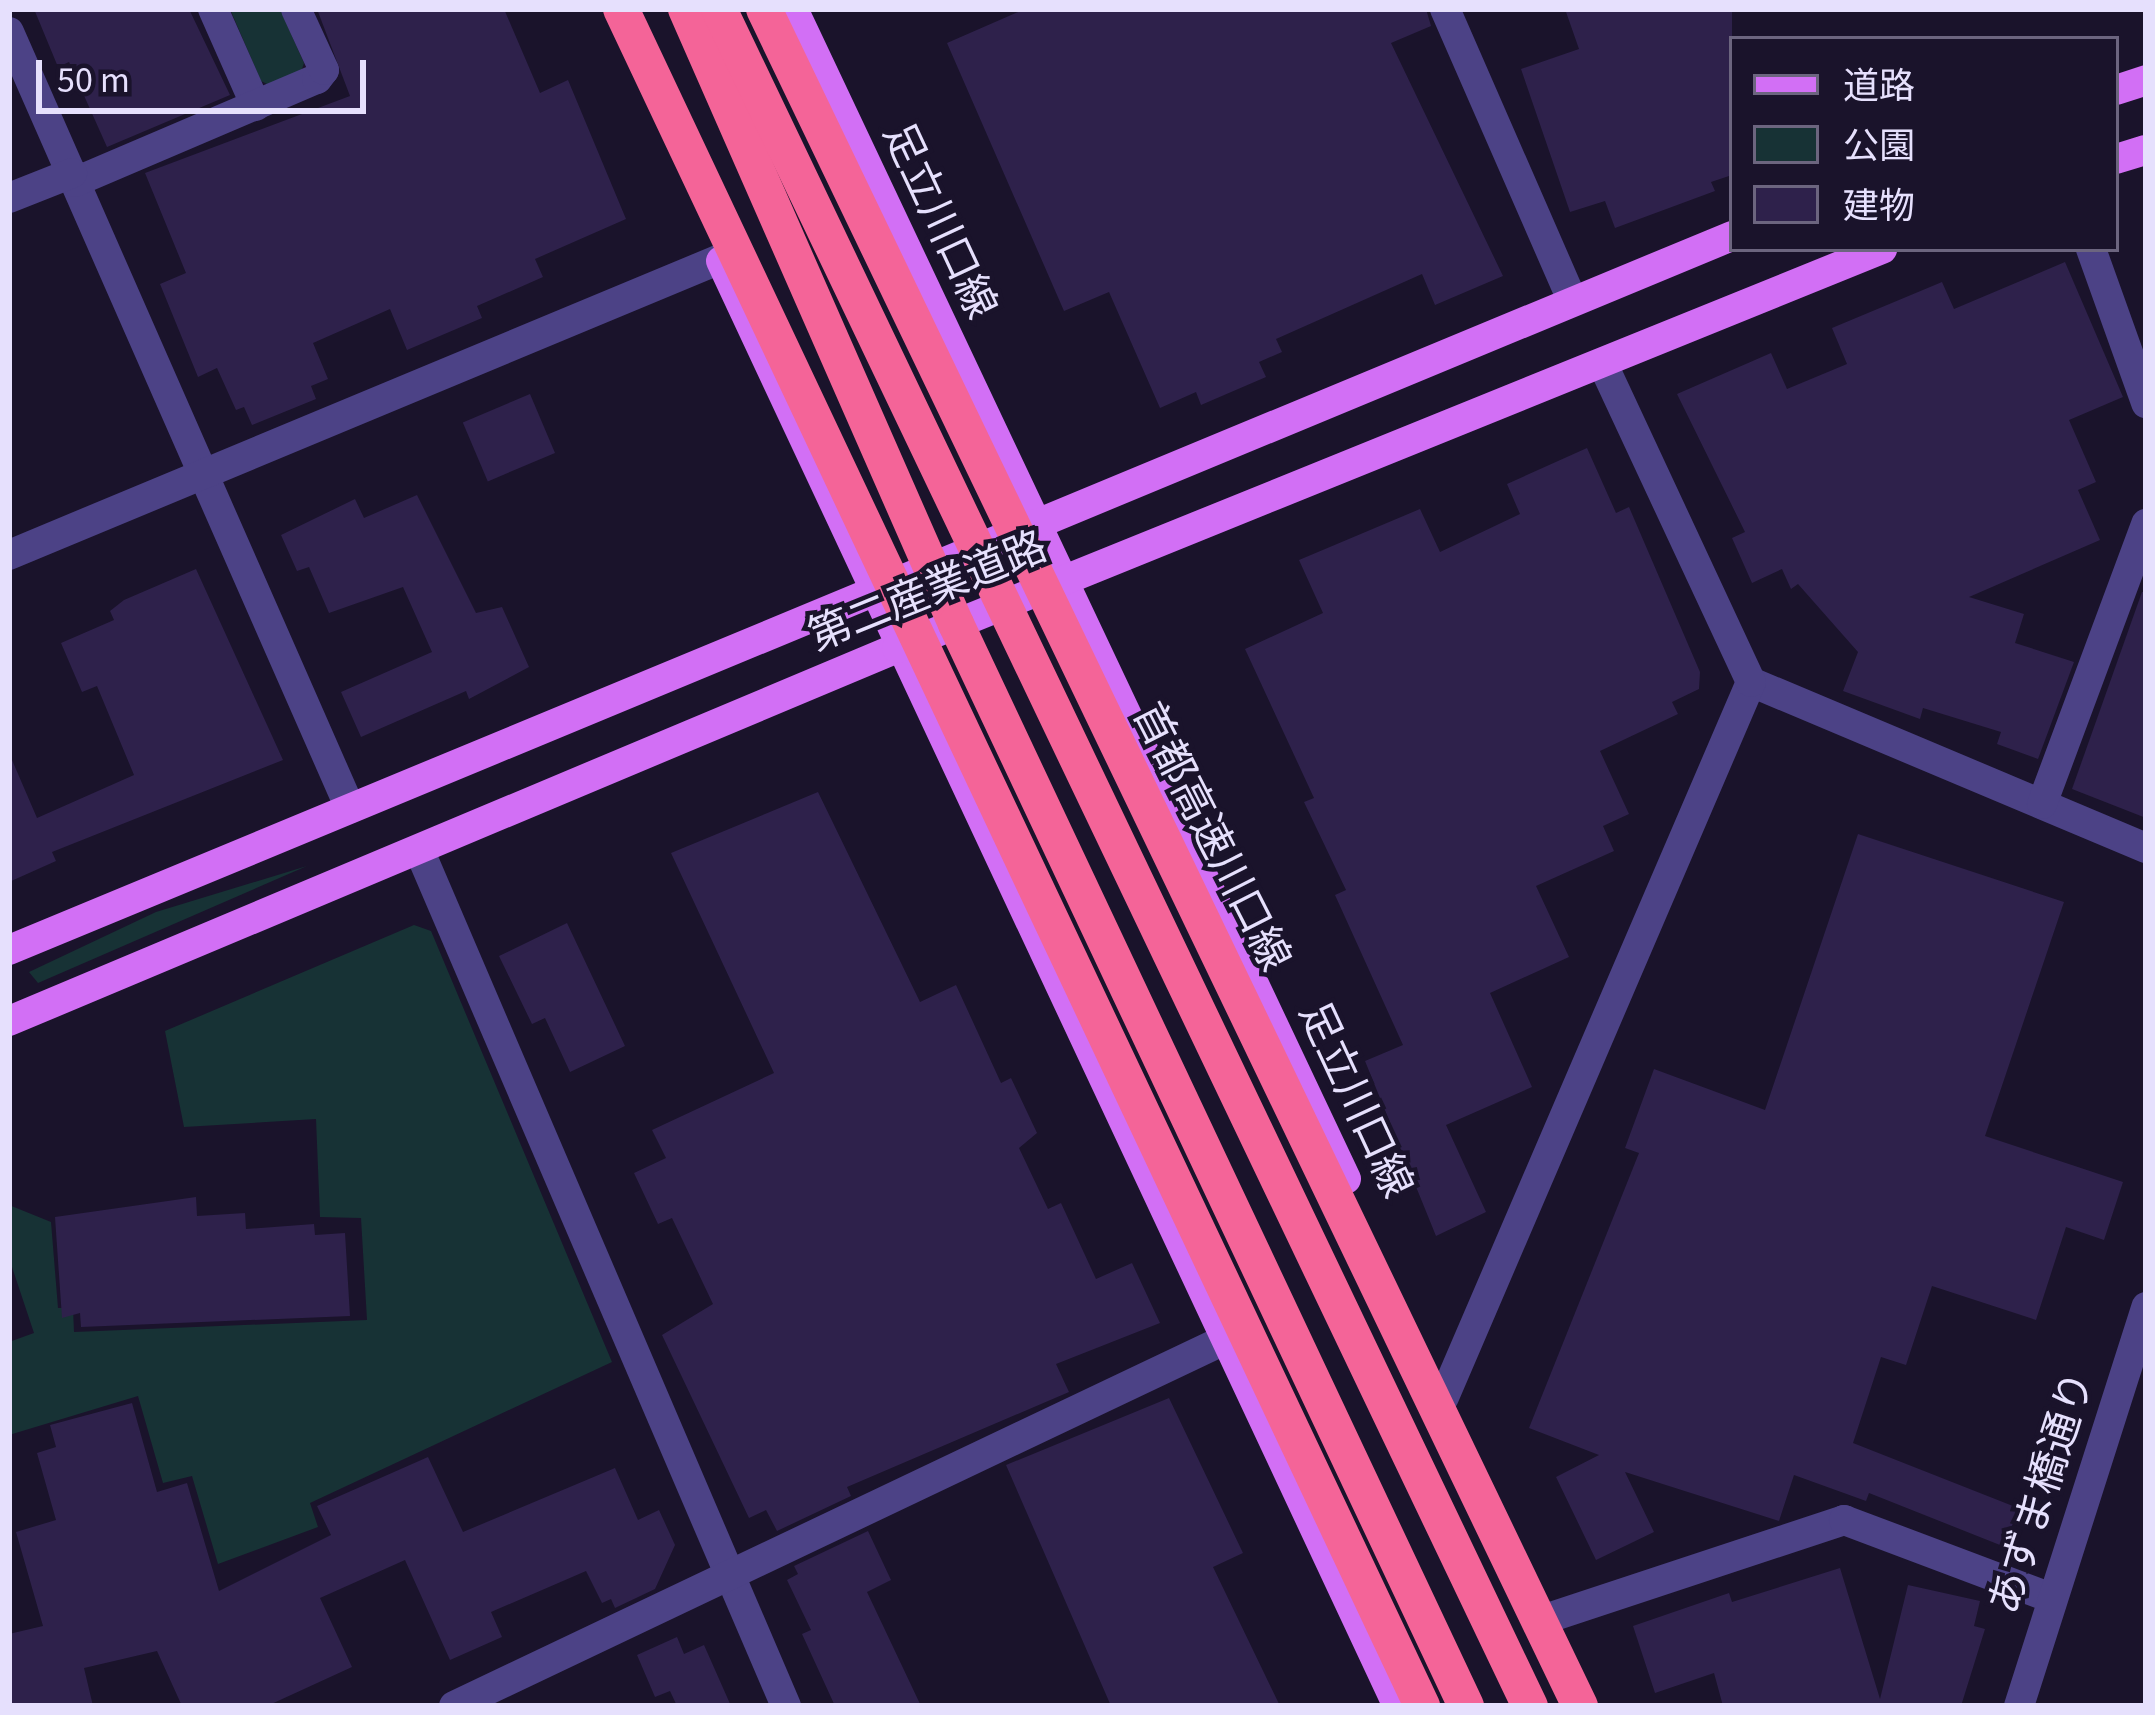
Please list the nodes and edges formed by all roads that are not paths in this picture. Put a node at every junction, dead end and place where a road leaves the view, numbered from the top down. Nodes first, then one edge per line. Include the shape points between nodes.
1 (213, 9) edge
2 (296, 9) edge
3 (605, 9) edge
4 (620, 9) edge
5 (686, 9) edge
6 (719, 9) edge
7 (764, 9) edge
8 (793, 9) edge
9 (1445, 9) edge
10 (9, 32) edge
11 (722, 54) junction
12 (256, 106) junction
13 (73, 177) junction
14 (9, 198) edge
15 (1729, 237) edge
16 (1875, 252) edge
17 (2092, 252) edge
18 (720, 259) junction
19 (1571, 300) junction
20 (1603, 364) junction
21 (2146, 403) edge
22 (208, 471) junction
23 (1034, 522) junction
24 (2146, 524) edge
25 (978, 544) junction
26 (9, 554) edge
27 (928, 564) junction
28 (1062, 582) junction
29 (868, 588) junction
30 (1006, 604) junction
31 (956, 624) junction
32 (897, 648) junction
33 (1751, 682) junction
34 (2042, 804) junction
35 (350, 808) junction
36 (2146, 848) edge
37 (420, 852) junction
38 (9, 950) edge
39 (9, 1022) edge
40 (2146, 1307) edge
41 (1224, 1340) junction
42 (1444, 1397) junction
43 (726, 1576) junction
44 (2051, 1598) junction
45 (1551, 1617) junction
46 (454, 1706) edge
47 (786, 1706) edge
48 (1398, 1706) edge
49 (1422, 1706) edge
50 (1466, 1706) edge
51 (1530, 1706) edge
52 (1580, 1706) edge
53 (1593, 1706) edge
54 (2019, 1706) edge

1 - 12 street
2 - 12 street via 324,70
3 - 18 main road
4 - 49 highway, bridge
5 - 11 highway
6 - 11 highway
7 - 52 highway, 首都高速川口線, bridge
8 - 23 main road, 足立川口線
9 - 19 street
10 - 13 street
11 - 25 highway
11 - 27 highway
12 - 13 street
13 - 14 street
13 - 22 street
15 - 19 main road, 第二産業道路
16 - 20 main road, 第二産業道路
17 - 21 street
18 - 22 street
18 - 29 main road
19 - 23 main road, 第二産業道路
20 - 28 main road, 第二産業道路
20 - 33 street
22 - 26 street
22 - 35 street
23 - 25 main road, 第二産業道路
23 - 28 main road, 足立川口線
24 - 34 street
25 - 27 main road, 第二産業道路
25 - 30 highway
27 - 29 main road, 第二産業道路
27 - 31 highway
28 - 30 main road, 第二産業道路
28 - 42 main road, 足立川口線
29 - 32 main road
29 - 35 main road, 第二産業道路
30 - 31 main road, 第二産業道路
30 - 51 highway
31 - 32 main road, 第二産業道路
31 - 50 highway
32 - 37 main road, 第二産業道路
32 - 41 main road
33 - 34 street
33 - 42 street
34 - 36 street
35 - 38 main road, 第二産業道路
37 - 39 main road, 第二産業道路
37 - 43 street
40 - 44 street, あずま橋通り
41 - 43 street
41 - 48 main road
42 - 45 main road, 足立川口線
43 - 46 street
43 - 47 street
44 - 45 street via 1844,1520
44 - 54 street, あずま橋通り
45 - 53 main road, 足立川口線

